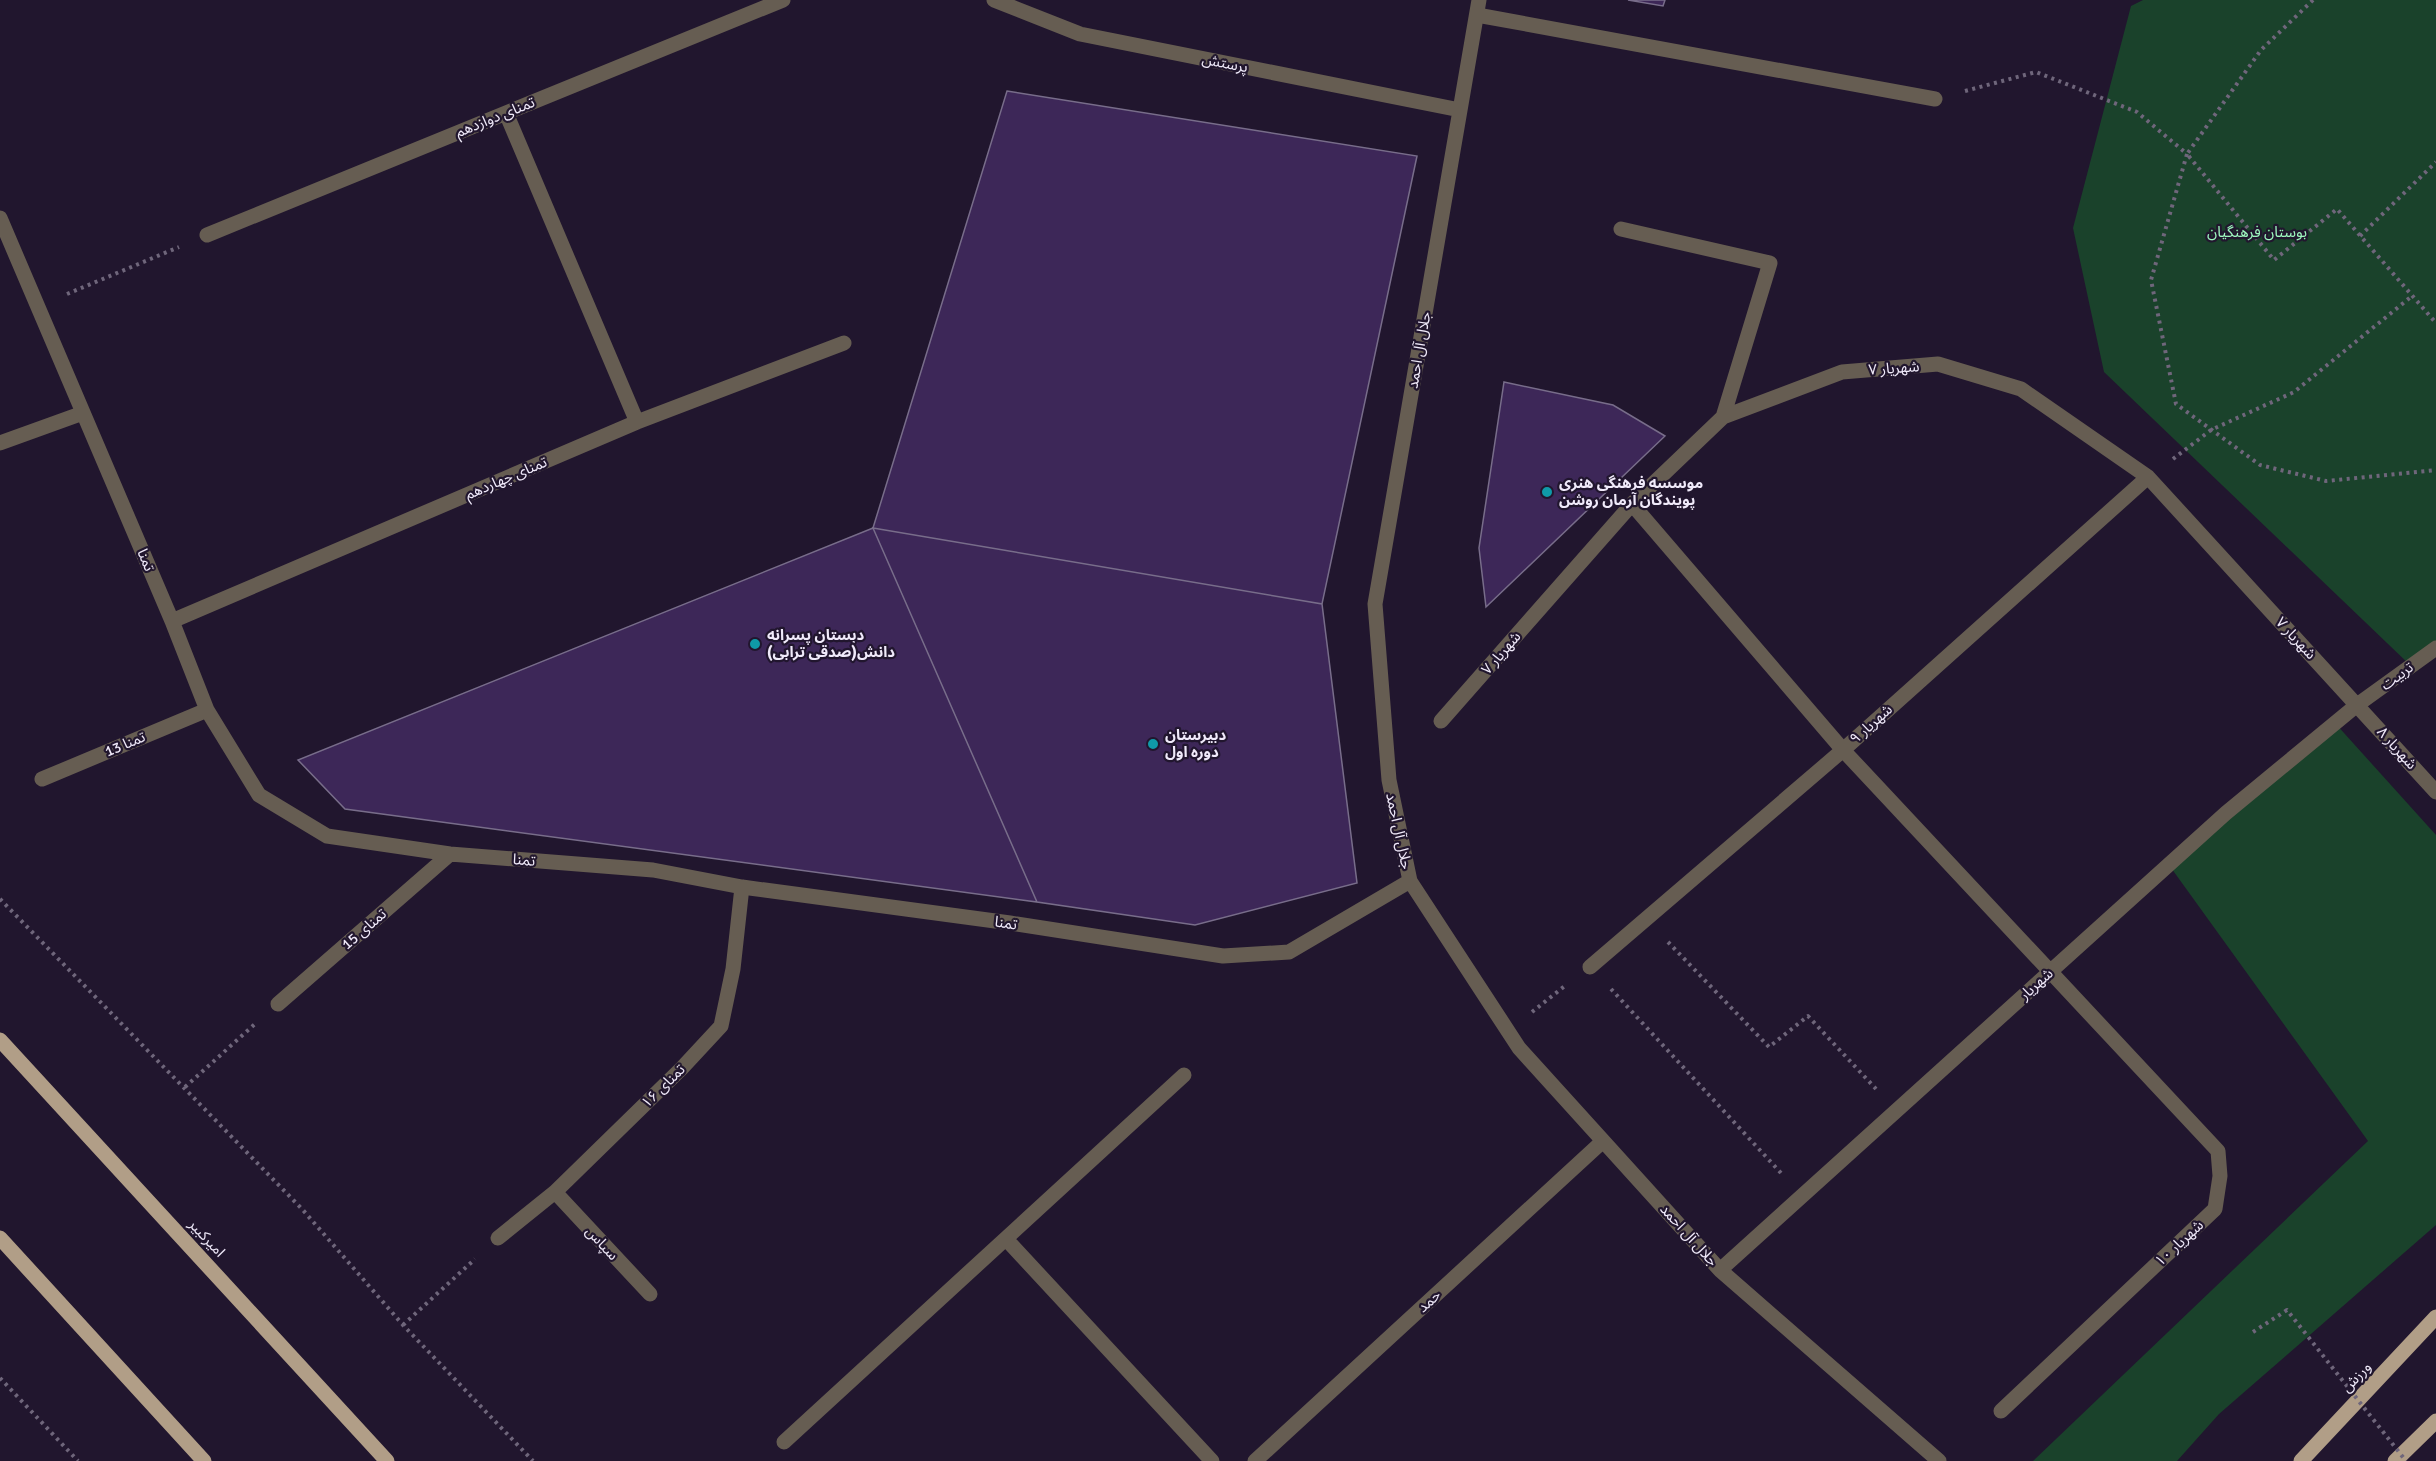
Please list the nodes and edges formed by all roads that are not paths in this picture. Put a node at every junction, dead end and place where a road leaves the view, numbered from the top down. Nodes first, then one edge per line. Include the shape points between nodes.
1 (783, 0) edge
2 (994, 0) edge
3 (1478, 8) edge
4 (1935, 99) road end
5 (1460, 110) junction
6 (506, 113) junction
7 (0, 218) edge
8 (1621, 229) dead end
9 (207, 235) road end
10 (844, 343) dead end
11 (83, 413) junction
12 (1723, 417) junction
13 (637, 422) junction
14 (0, 443) edge
15 (2148, 477) junction
16 (1632, 504) junction
17 (172, 621) junction
18 (2436, 648) edge
19 (2357, 705) junction
20 (207, 710) junction
21 (1441, 722) dead end
22 (1843, 750) junction
23 (42, 779) dead end
24 (2436, 792) edge
25 (450, 854) junction
26 (1410, 881) junction
27 (742, 887) junction
28 (1590, 967) road end
29 (2051, 971) junction
30 (278, 1004) road end
31 (0, 1040) edge
32 (1184, 1075) dead end
33 (1603, 1141) junction
34 (555, 1192) junction
35 (0, 1238) edge
36 (498, 1238) road end
37 (1006, 1239) junction
38 (1720, 1270) junction
39 (650, 1294) dead end
40 (2436, 1317) edge
41 (2001, 1411) dead end
42 (2436, 1421) edge
43 (784, 1443) dead end
44 (204, 1461) edge
45 (387, 1461) edge
46 (1212, 1461) edge
47 (1255, 1461) edge
48 (1939, 1461) edge
49 (2301, 1461) edge
50 (2395, 1461) edge

1 - 6 street, تمنای دوازدهم
2 - 5 street, پرستش via 1080,34
3 - 4 street
3 - 5 street, جلال آل احمد
5 - 26 street, جلال آل احمد via 1375,604 1389,780
6 - 9 street, تمنای دوازدهم
6 - 13 street
7 - 11 street, تمنا
8 - 12 street via 1770,263
10 - 13 street, تمنای چهاردهم
11 - 14 street
11 - 17 street, تمنا
12 - 15 street, شهریار ۷ via 1842,372 1938,364 2021,389
12 - 16 street, شهریار ۷
13 - 17 street, تمنای چهاردهم
15 - 19 street, شهریار ۷
15 - 22 street, شهریار ۹
16 - 21 street, شهریار ۷
16 - 22 street, شهریار ۱۰
17 - 20 street, تمنا
18 - 19 street, تربیت
19 - 24 street, شهریار ۸
19 - 29 street, شهریار via 2226,813
20 - 23 street, تمنا 13
20 - 25 street, تمنا via 259,795 327,836
22 - 28 street, شهریار ۹
22 - 29 street, شهریار ۱۰
25 - 27 street, تمنا via 653,870
25 - 30 street, تمنای 15
26 - 27 street, تمنا via 1289,951 1223,956
26 - 33 street, جلال آل احمد via 1519,1048
27 - 34 street, تمنای ۱۶ via 733,969 721,1026
29 - 38 street, شهریار
29 - 41 street, شهریار ۱۰ via 2218,1151 2220,1176 2215,1209
31 - 45 main road, امیرکبیر
32 - 37 street
33 - 38 street, جلال آل احمد
33 - 47 street, حمد
34 - 36 street, تمنای ۱۶
34 - 39 street, سپاس
35 - 44 main road
37 - 43 street
37 - 46 street
38 - 48 street, جلال آل احمد
40 - 49 main road, ورزش
42 - 50 main road

